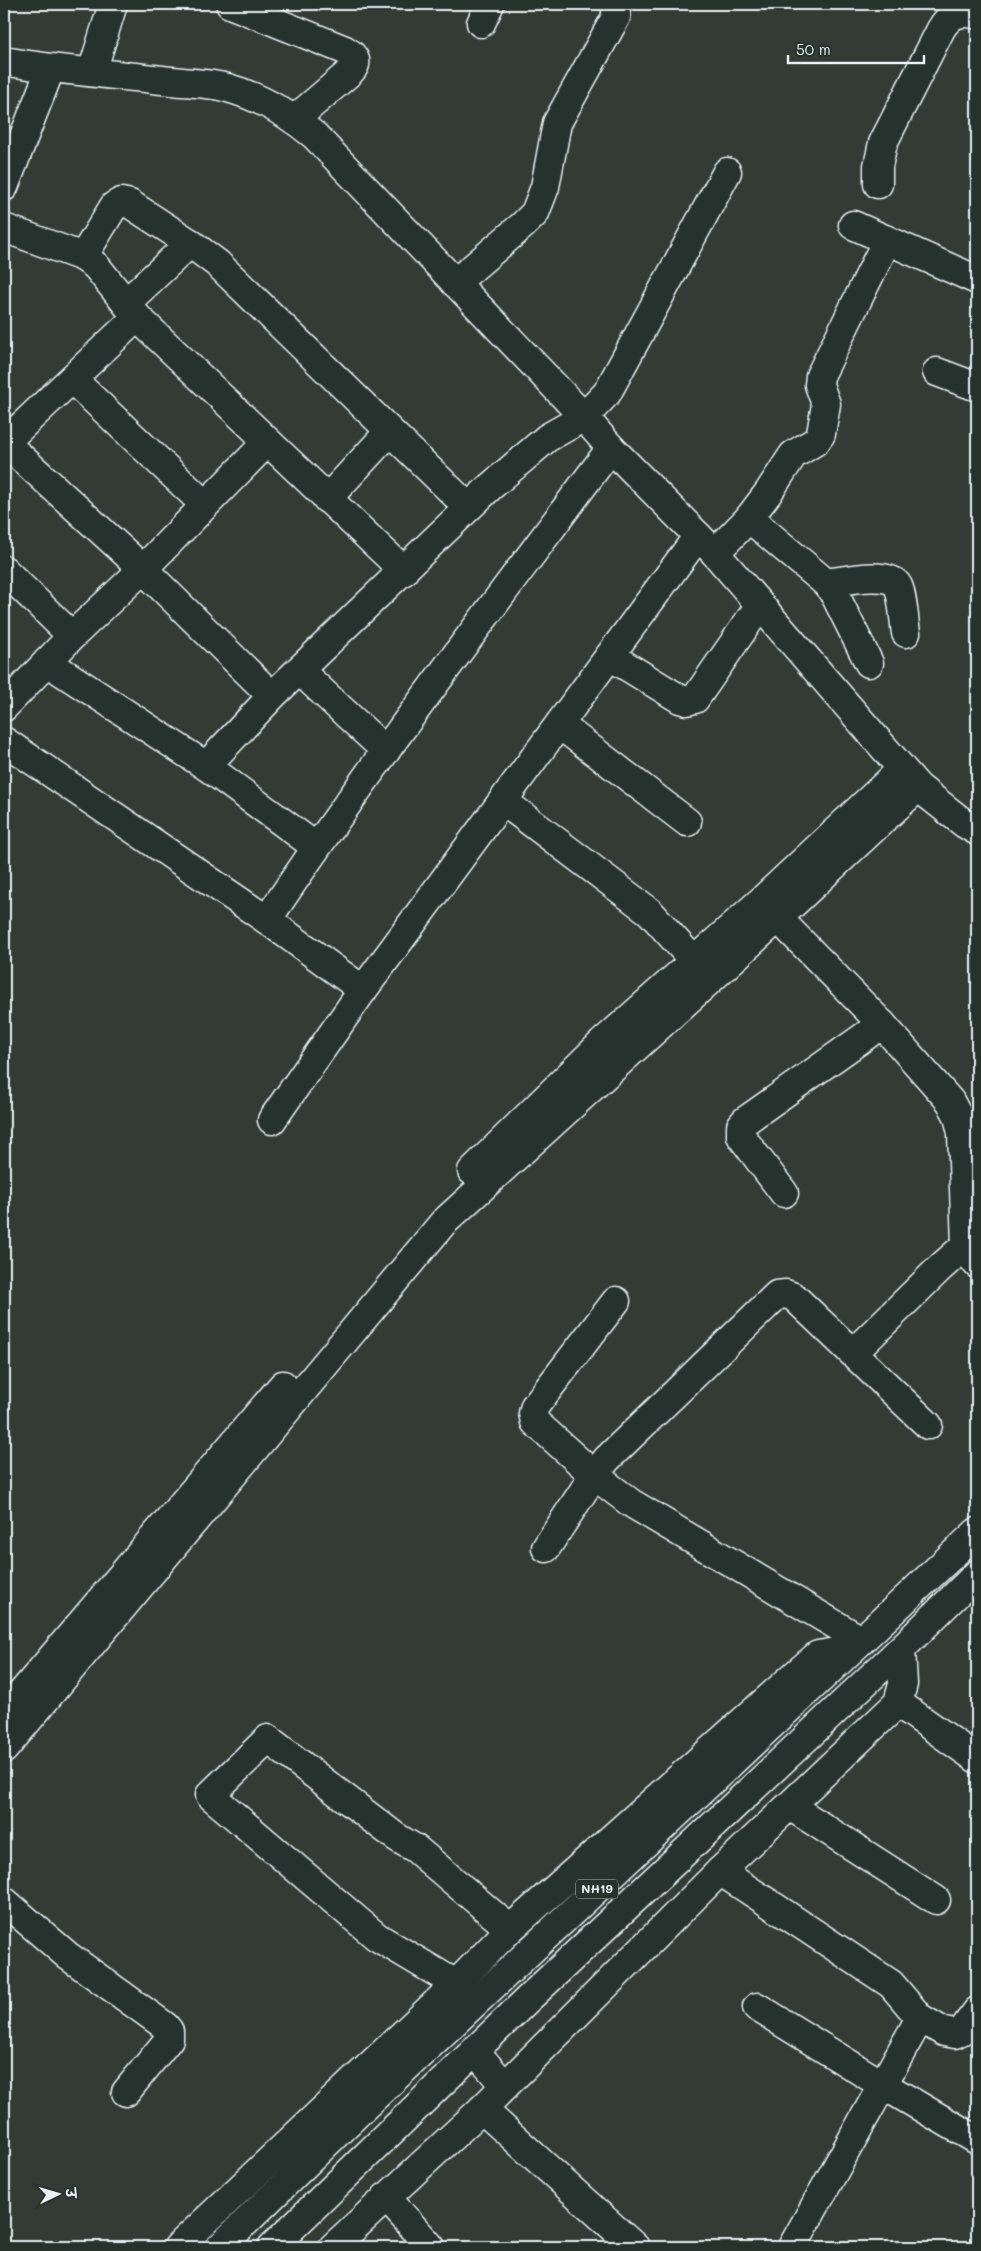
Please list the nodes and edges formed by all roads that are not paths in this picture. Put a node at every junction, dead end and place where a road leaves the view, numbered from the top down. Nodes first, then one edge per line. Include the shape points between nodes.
1 (113, 4) edge
2 (230, 4) edge
3 (616, 4) edge
4 (977, 15) edge
5 (4, 61) edge
6 (50, 70) junction
7 (92, 72) junction
8 (295, 119) junction
9 (727, 172) dead end
10 (878, 184) dead end
11 (4, 187) edge
12 (853, 225) dead end
13 (4, 228) edge
14 (887, 240) junction
15 (190, 243) junction
16 (83, 257) junction
17 (977, 280) edge
18 (456, 283) junction
19 (132, 310) junction
20 (937, 372) dead end
21 (73, 380) junction
22 (977, 387) edge
23 (584, 417) junction
24 (389, 432) junction
25 (267, 442) junction
26 (4, 443) edge
27 (611, 448) junction
28 (327, 499) junction
29 (204, 504) junction
30 (468, 507) junction
31 (749, 518) junction
32 (706, 544) junction
33 (143, 569) junction
34 (4, 570) edge
35 (404, 571) junction
36 (826, 583) junction
37 (760, 605) junction
38 (906, 633) dead end
39 (72, 636) junction
40 (610, 656) junction
41 (47, 662) junction
42 (869, 663) dead end
43 (299, 670) junction
44 (272, 696) junction
45 (4, 706) edge
46 (560, 725) junction
47 (4, 741) edge
48 (386, 751) junction
49 (206, 766) junction
50 (910, 778) junction
51 (503, 801) junction
52 (687, 822) dead end
53 (977, 831) edge
54 (316, 847) junction
55 (770, 910) junction
56 (267, 920) junction
57 (694, 961) junction
58 (363, 990) junction
59 (882, 1024) junction
60 (272, 1120) dead end
61 (784, 1193) dead end
62 (972, 1254) edge
63 (616, 1300) dead end
64 (853, 1353) junction
65 (928, 1426) dead end
66 (594, 1475) junction
67 (977, 1532) edge
68 (546, 1548) dead end
69 (977, 1574) edge
70 (856, 1646) junction
71 (901, 1649) junction
72 (898, 1703) junction
73 (4, 1714) edge
74 (4, 1750) edge
75 (977, 1759) edge
76 (790, 1806) junction
77 (720, 1871) junction
78 (936, 1900) dead end
79 (4, 1901) edge
80 (510, 1929) junction
81 (508, 1974) junction
82 (456, 1984) junction
83 (528, 1999) junction
84 (757, 2007) dead end
85 (977, 2011) edge
86 (920, 2018) junction
87 (474, 2050) junction
88 (505, 2086) junction
89 (883, 2086) junction
90 (126, 2092) dead end
91 (482, 2109) junction
92 (977, 2140) edge
93 (386, 2197) junction
94 (178, 2247) edge
95 (220, 2247) edge
96 (272, 2247) edge
97 (333, 2247) edge
98 (430, 2247) edge
99 (635, 2247) edge
100 (792, 2247) edge

1 - 7 main road
2 - 8 main road via 345,50 356,60 350,72
3 - 18 main road via 616,17 557,123 545,187 535,213
4 - 10 main road via 956,13 941,29 883,143
5 - 6 main road
6 - 7 main road
6 - 11 main road
7 - 8 main road via 227,88 256,98
8 - 18 main road
9 - 23 main road via 617,376 607,393
12 - 14 main road
13 - 16 main road
14 - 17 main road
14 - 31 main road via 820,376 819,385 826,404 822,434 792,455
15 - 16 main road via 130,204 121,202 114,206
15 - 19 main road
15 - 24 main road via 218,264
16 - 19 main road via 96,266
18 - 23 main road
19 - 21 main road
19 - 25 main road
20 - 22 main road
21 - 26 main road
21 - 29 main road
23 - 27 main road
23 - 30 main road via 547,438
24 - 28 main road
24 - 30 main road
25 - 28 main road
25 - 29 main road
26 - 33 main road
27 - 32 main road
27 - 48 main road
28 - 35 main road
29 - 33 main road
30 - 35 main road
31 - 32 main road
31 - 36 main road
32 - 37 main road
32 - 40 main road
33 - 39 main road
33 - 44 main road
34 - 39 main road
35 - 43 main road
36 - 38 main road via 883,577 893,580 898,586
36 - 42 main road
37 - 40 main road via 696,699 680,699
37 - 50 main road
39 - 41 main road
40 - 46 main road
41 - 45 main road
41 - 49 main road
43 - 44 main road
43 - 48 main road
44 - 49 main road
46 - 51 main road
46 - 52 main road
47 - 56 main road
48 - 54 main road
49 - 54 main road
50 - 53 main road
50 - 55 main road
51 - 57 main road via 635,899
51 - 58 main road
54 - 56 main road
55 - 57 main road
55 - 59 main road
55 - 74 main road via 443,1223
56 - 58 main road
57 - 73 main road via 602,1043 432,1210
58 - 60 main road
59 - 61 main road via 741,1126 741,1136
59 - 62 main road via 950,1101 958,1116
62 - 64 main road via 941,1267
63 - 66 main road via 535,1406 533,1413 541,1429
64 - 65 main road
64 - 66 main road via 794,1297 776,1295
66 - 68 main road
66 - 70 main road via 631,1503
67 - 70 main road, NH19
69 - 71 main road, NH19
70 - 80 main road via 818,1655
70 - 81 main road, NH19
71 - 72 main road via 904,1684
71 - 83 main road, NH19
72 - 75 main road
72 - 76 main road
76 - 77 main road
76 - 78 main road
77 - 86 main road via 891,1984
77 - 88 main road
79 - 90 main road via 68,1956 169,2031 168,2039
80 - 82 main road
80 - 82 main road via 416,1849 268,1739 210,1795 377,1937
81 - 83 main road
81 - 95 main road, NH19 via 365,2106
82 - 94 main road
83 - 87 main road, NH19
84 - 89 main road
85 - 86 main road via 963,2030 955,2034 944,2032
86 - 89 main road
87 - 88 main road
87 - 96 main road, NH19
88 - 91 main road
89 - 92 main road
89 - 100 main road
91 - 93 main road
91 - 99 main road
93 - 97 main road
93 - 98 main road

